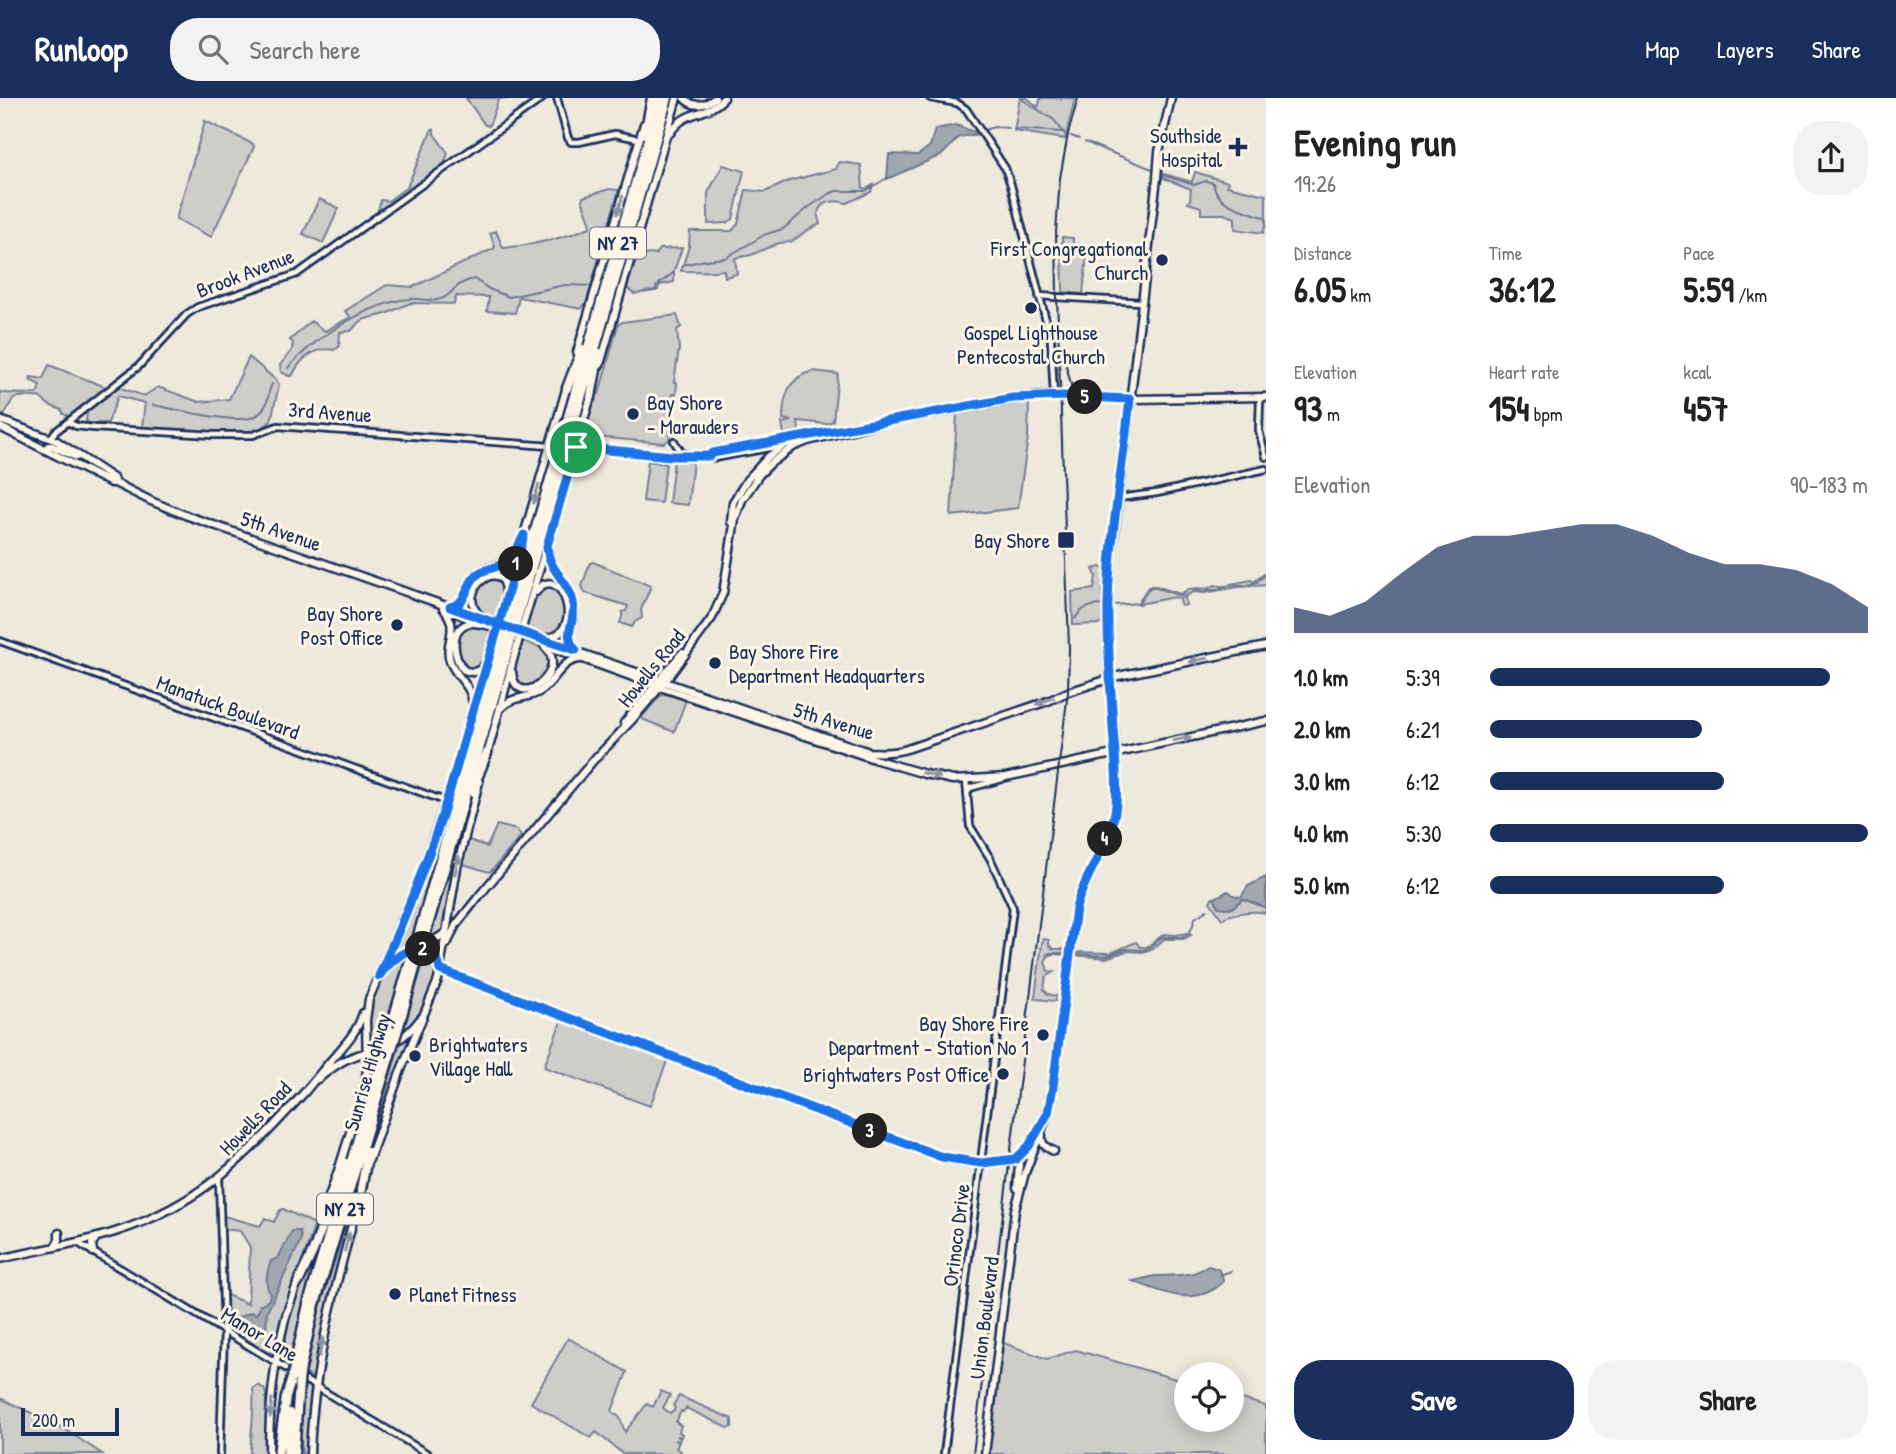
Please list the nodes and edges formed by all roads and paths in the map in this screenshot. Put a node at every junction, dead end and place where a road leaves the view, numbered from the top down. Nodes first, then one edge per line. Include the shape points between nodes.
1 (543, 98) edge
2 (557, 98) edge
3 (652, 98) edge
4 (660, 98) edge
5 (668, 98) edge
6 (677, 98) edge
7 (684, 98) edge
8 (715, 98) edge
9 (724, 98) edge
10 (930, 98) edge
11 (1171, 98) edge
12 (639, 139) junction
13 (665, 141) junction
14 (635, 185) junction
15 (611, 295) junction
16 (1039, 296) junction
17 (601, 301) junction
18 (1141, 302) junction
19 (567, 388) junction
20 (1054, 396) junction
21 (591, 397) junction
22 (1263, 397) edge
23 (1130, 399) junction
24 (68, 422) junction
25 (884, 422) junction
26 (0, 424) edge
27 (62, 426) junction
28 (27, 430) junction
29 (674, 441) dead end
30 (48, 445) junction
31 (786, 445) junction
32 (550, 446) junction
33 (576, 447) junction
34 (694, 457) junction
35 (1266, 457) edge
36 (1266, 469) edge
37 (115, 483) junction
38 (1119, 498) junction
39 (524, 535) junction
40 (547, 546) junction
41 (530, 603) junction
42 (505, 605) junction
43 (444, 606) junction
44 (489, 623) junction
45 (537, 640) junction
46 (0, 641) edge
47 (1266, 646) edge
48 (576, 650) junction
49 (491, 653) junction
50 (585, 659) junction
51 (511, 666) junction
52 (1110, 679) junction
53 (660, 683) junction
54 (474, 709) junction
55 (500, 709) junction
56 (1266, 720) edge
57 (463, 747) junction
58 (1115, 752) junction
59 (487, 753) junction
60 (1006, 777) junction
61 (966, 780) junction
62 (967, 795) junction
63 (446, 802) junction
64 (445, 841) junction
65 (448, 856) junction
66 (480, 896) junction
67 (446, 932) junction
68 (419, 941) junction
69 (442, 959) junction
70 (440, 970) junction
71 (379, 976) junction
72 (369, 999) junction
73 (428, 1008) junction
74 (366, 1035) junction
75 (366, 1053) junction
76 (385, 1054) junction
77 (315, 1082) junction
78 (378, 1097) junction
79 (1048, 1113) junction
80 (364, 1118) junction
81 (1045, 1121) junction
82 (1054, 1151) dead end
83 (1030, 1156) junction
84 (1016, 1159) junction
85 (981, 1163) junction
86 (219, 1178) junction
87 (361, 1189) junction
88 (1015, 1210) junction
89 (59, 1233) dead end
90 (97, 1237) junction
91 (75, 1242) junction
92 (55, 1247) junction
93 (93, 1252) junction
94 (0, 1262) edge
95 (298, 1283) junction
96 (224, 1331) junction
97 (276, 1363) junction
98 (298, 1364) junction
99 (296, 1380) junction
100 (315, 1386) junction
101 (297, 1400) junction
102 (220, 1454) edge
103 (269, 1454) edge
104 (278, 1454) edge
105 (287, 1454) edge
106 (294, 1454) edge
107 (300, 1454) edge
108 (310, 1454) edge
109 (428, 1454) edge
110 (944, 1454) edge
111 (985, 1454) edge

1 - 24 street, Brook Avenue via 298,274 187,314 139,366
2 - 12 street via 571,142 615,134
3 - 12 main road, Sunrise Highway
3 - 14 highway
4 - 14 highway, Sunrise Highway / NY 27
5 - 15 highway, Sunrise Highway / NY 27
6 - 13 main road, Sunrise Highway
7 - 8 main road via 700,105
9 - 13 main road via 713,108 681,120
10 - 16 street via 965,109 1005,169
11 - 18 main road via 1158,152
12 -> 19 main road, Sunrise Highway
13 - 21 main road, Sunrise Highway
14 - 17 highway, Sunrise Highway / NY 27
15 - 21 highway
15 - 65 highway, Sunrise Highway / NY 27
16 - 18 street
16 - 20 street via 1051,340
17 - 19 highway
17 - 64 highway, Sunrise Highway / NY 27
18 - 23 main road
19 - 32 main road, Sunrise Highway
20 - 23 main road
20 - 25 main road via 1013,398
21 - 33 main road, Sunrise Highway
22 - 23 main road
22 - 35 street via 1259,431
23 - 38 main road
24 - 27 street, Brook Avenue
24 - 32 street, 3rd Avenue via 94,428 214,435 253,435 278,426
25 - 31 main road, Howells Road
25 - 31 main road via 800,438
26 - 28 main road, 5th Avenue
26 - 30 main road, 5th Avenue
26 - 30 main road
27 - 28 street via 48,433
27 - 30 street, Brook Avenue
28 - 30 main road, 5th Avenue
29 - 34 street via 681,452
30 - 37 main road, 5th Avenue via 74,464
30 - 37 main road, 5th Avenue via 88,461
31 - 34 street
31 - 53 main road, Howells Road via 742,500 712,618
32 -> 39 main road, Sunrise Highway
33 - 34 street
33 - 40 main road, Sunrise Highway
36 - 38 street
37 - 43 main road, 5th Avenue via 220,528
38 - 52 main road via 1108,600
39 - 42 main road, Sunrise Highway
39 - 43 main road via 510,559 480,572 462,601
40 - 41 main road, Sunrise Highway
40 - 48 main road via 550,562 572,600 574,615 568,638
41 - 45 main road via 539,587 549,583 560,588 566,601 561,632
41 - 51 main road, Sunrise Highway
42 - 44 main road via 503,581 494,575 484,577 472,602
42 - 49 main road, Sunrise Highway
43 - 44 main road, 5th Avenue
43 - 54 main road via 452,623 449,657 471,692
44 - 45 main road, 5th Avenue, bridge
44 - 49 main road via 465,625 455,649 459,665 470,672 481,669
45 - 48 main road, 5th Avenue
45 - 50 main road, 5th Avenue
45 - 51 main road via 551,656 550,670 541,683 529,690 520,688
46 - 63 street, Manatuck Boulevard
47 -> 52 main road, 5th Avenue
48 - 53 main road, 5th Avenue
49 - 54 main road, Sunrise Highway
50 - 53 main road, 5th Avenue
50 - 55 main road via 569,661 541,691 509,701
51 - 55 main road, Sunrise Highway
52 -> 53 main road, 5th Avenue via 889,753 869,751
52 - 58 main road
53 -> 61 main road, 5th Avenue via 862,754 940,778
53 - 66 main road, Howells Road
54 - 57 main road, Sunrise Highway
55 - 59 main road, Sunrise Highway
58 -> 56 main road, 5th Avenue
57 - 63 main road, Sunrise Highway
57 - 64 highway
58 - 60 main road, 5th Avenue
58 - 79 main road via 1114,819 1076,908
59 - 65 highway
67 -> 59 main road, Sunrise Highway via 462,845
60 - 61 main road, 5th Avenue
60 - 62 street via 971,788
61 - 62 street, Orinoco Drive
62 - 85 street, Orinoco Drive via 970,825 1013,908
63 - 71 main road, Sunrise Highway
64 - 68 highway, Sunrise Highway / NY 27
65 - 68 highway, Sunrise Highway / NY 27
66 - 67 main road, Howells Road
66 - 69 main road, Howells Road via 452,932
67 - 68 main road, Howells Road via 436,940
67 - 69 main road, Sunrise Highway
68 - 70 main road via 437,958
68 - 71 main road, Howells Road
68 - 76 highway, Sunrise Highway / NY 27, bridge
69 - 70 main road, Sunrise Highway
70 - 73 main road, Sunrise Highway
70 - 85 street via 942,1157
71 - 72 main road, Sunrise Highway
72 - 74 main road, Sunrise Highway
72 - 77 main road, Howells Road via 353,1035
73 - 76 main road, Howells Road
73 - 87 main road, Sunrise Highway via 387,1107
74 - 75 main road, Sunrise Highway
74 - 76 main road
75 - 76 main road, Howells Road
75 - 77 main road, Howells Road via 339,1063
75 - 95 main road, Sunrise Highway via 366,1078 357,1111
76 - 78 highway, Sunrise Highway / NY 27
76 - 80 highway, Sunrise Highway / NY 27
77 - 86 main road, Howells Road
78 - 87 highway
78 - 98 highway, Sunrise Highway / NY 27
79 - 81 main road
79 - 84 main road
80 - 95 highway
80 - 98 highway, Sunrise Highway / NY 27 via 307,1306
81 - 82 main road via 1041,1138 1046,1148
81 - 83 main road
83 - 84 street
83 - 88 main road, Union Boulevard
84 - 85 street
84 - 88 main road
85 - 110 street, Orinoco Drive
86 - 90 main road, Howells Road via 158,1215
86 - 96 street
100 -> 87 main road, Sunrise Highway
88 - 111 main road, Union Boulevard
89 - 92 main road
90 - 91 main road, Howells Road
90 - 93 main road
91 - 92 main road, Howells Road
91 - 93 street, Manor Lane
92 - 94 main road, Howells Road
93 - 96 street, Manor Lane
95 - 97 main road, Sunrise Highway
96 - 97 street, Manor Lane
96 - 102 street
97 - 100 street, Manor Lane
97 -> 103 main road, Sunrise Highway
98 - 99 highway, Sunrise Highway / NY 27, bridge
99 - 101 highway, Sunrise Highway / NY 27
99 - 104 highway via 286,1397
99 - 105 highway, Sunrise Highway / NY 27
100 - 108 main road, Sunrise Highway
100 - 109 street, Manor Lane
101 - 106 highway, Sunrise Highway / NY 27
101 - 107 highway

